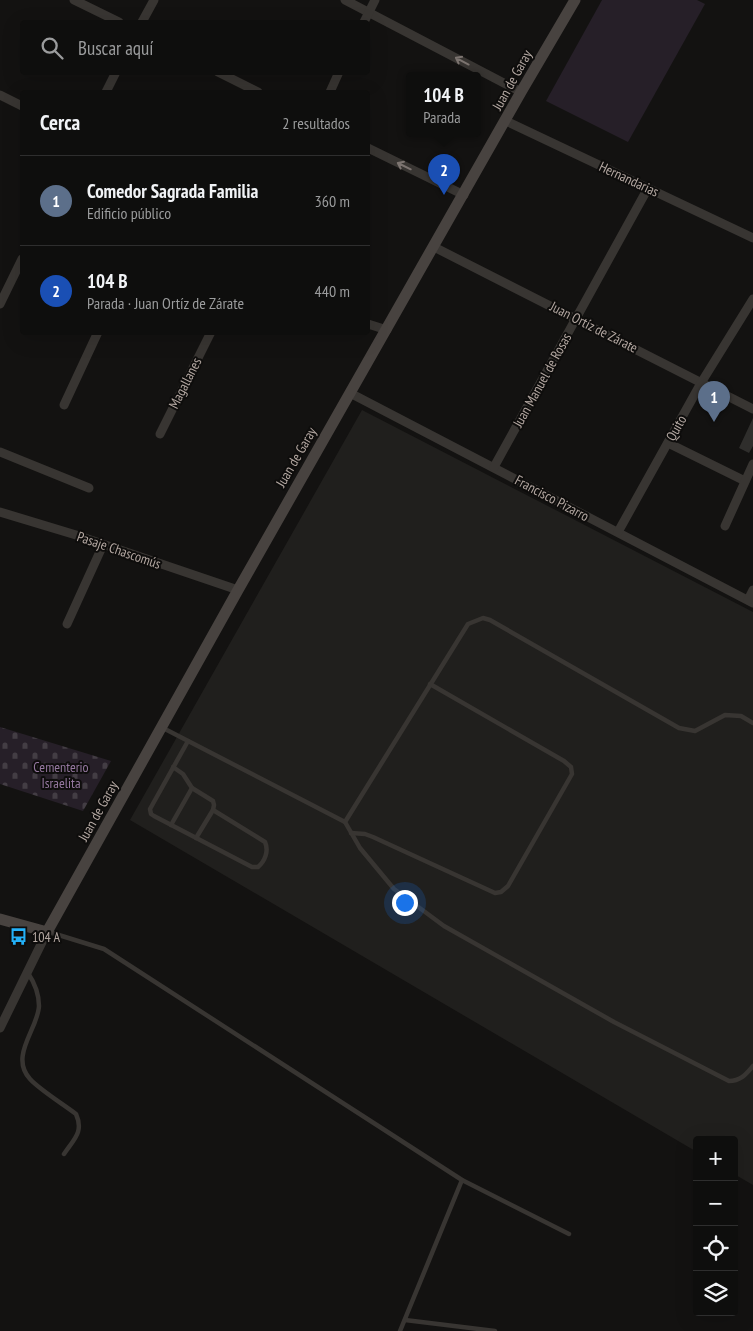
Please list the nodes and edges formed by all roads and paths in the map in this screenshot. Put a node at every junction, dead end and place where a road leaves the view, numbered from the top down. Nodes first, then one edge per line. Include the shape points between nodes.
1 (74, 0) edge
2 (154, 0) edge
3 (345, 0) edge
4 (375, 0) edge
5 (575, 0) edge
6 (369, 12) junction
7 (116, 20) edge
8 (143, 20) edge
9 (365, 20) edge
10 (114, 75) edge
11 (224, 75) edge
12 (338, 75) edge
13 (107, 90) edge
14 (254, 90) edge
15 (331, 90) edge
16 (521, 92) junction
17 (0, 95) edge
18 (20, 105) edge
19 (506, 121) junction
20 (370, 149) edge
21 (648, 188) junction
22 (464, 195) junction
23 (753, 238) edge
24 (434, 247) junction
25 (20, 263) edge
26 (753, 299) edge
27 (0, 304) edge
28 (576, 318) junction
29 (370, 325) edge
30 (386, 330) junction
31 (97, 335) edge
32 (210, 335) edge
33 (701, 384) junction
34 (350, 393) junction
35 (64, 405) dead end
36 (753, 409) edge
37 (160, 434) dead end
38 (668, 442) junction
39 (0, 452) edge
40 (753, 464) edge
41 (494, 467) junction
42 (749, 477) edge
43 (89, 488) dead end
44 (0, 512) edge
45 (725, 526) dead end
46 (618, 532) junction
47 (103, 545) junction
48 (238, 590) junction
49 (753, 590) edge
50 (751, 601) edge
51 (67, 624) dead end
52 (430, 684) junction
53 (753, 723) edge
54 (162, 728) junction
55 (188, 741) junction
56 (173, 767) junction
57 (192, 788) junction
58 (213, 810) junction
59 (345, 822) junction
60 (171, 826) junction
61 (351, 833) junction
62 (196, 838) junction
63 (0, 919) edge
64 (47, 932) junction
65 (28, 972) junction
66 (0, 1028) edge
67 (753, 1066) edge
68 (64, 1154) dead end
69 (462, 1180) junction
70 (569, 1234) dead end
71 (405, 1320) junction
72 (400, 1331) edge
73 (495, 1331) edge

1 - 7 street
2 - 8 street
3 - 6 street
4 - 6 street
5 - 16 street, Juan de Garay
6 - 9 street
16 -> 6 street
10 - 13 street
11 - 14 street
12 - 15 street
16 - 19 street, Juan de Garay
17 - 18 street
19 - 21 street, Hernandarias
19 - 22 street, Juan de Garay
22 -> 20 street
21 - 23 street, Hernandarias
21 - 28 street, Juan Manuel de Rosas
22 - 24 street, Juan de Garay
24 - 28 street, Juan Ortíz de Zárate
24 - 30 street, Juan de Garay
25 - 27 street
26 - 33 street, Quito
28 - 33 street, Juan Ortíz de Zárate
28 - 41 street, Juan Manuel de Rosas
29 - 30 street
30 - 34 street, Juan de Garay
31 - 35 street
32 - 37 street, Magallanes
33 - 36 street, Juan Ortíz de Zárate
33 - 38 street, Quito
34 - 41 street, Francisco Pizarro
34 - 48 street, Juan de Garay
38 - 42 street
38 - 46 street, Quito
39 - 43 street
40 - 42 street
41 - 46 street, Francisco Pizarro
42 - 45 street
44 - 47 street, Pasaje Chascomús
46 - 50 street, Francisco Pizarro
47 - 48 street, Pasaje Chascomús
47 - 51 street
48 - 54 street, Juan de Garay
49 - 50 street
52 - 53 lane via 468,624 483,618 679,728 695,731 725,715 741,716
52 - 59 lane
52 - 61 lane via 572,766 572,774 508,886 495,894 373,837
54 - 55 lane
54 - 64 street, Juan de Garay
55 - 56 lane
55 - 59 lane
56 - 57 lane via 183,774
56 - 60 lane via 150,809 151,814
57 - 58 lane via 213,801
57 - 60 lane
58 - 62 lane
58 - 62 lane via 265,842 267,852 263,864 252,867
59 - 61 lane
60 - 62 lane
61 - 67 lane via 394,889 444,926 614,1022 729,1081 744,1076
63 - 64 street
64 - 65 street
64 - 69 lane via 104,949
65 - 66 street
65 - 68 lane via 34,982 39,1007 22,1057 24,1068 29,1078 76,1114 79,1132
69 - 70 lane
69 - 71 lane
71 - 72 lane
71 - 73 lane

